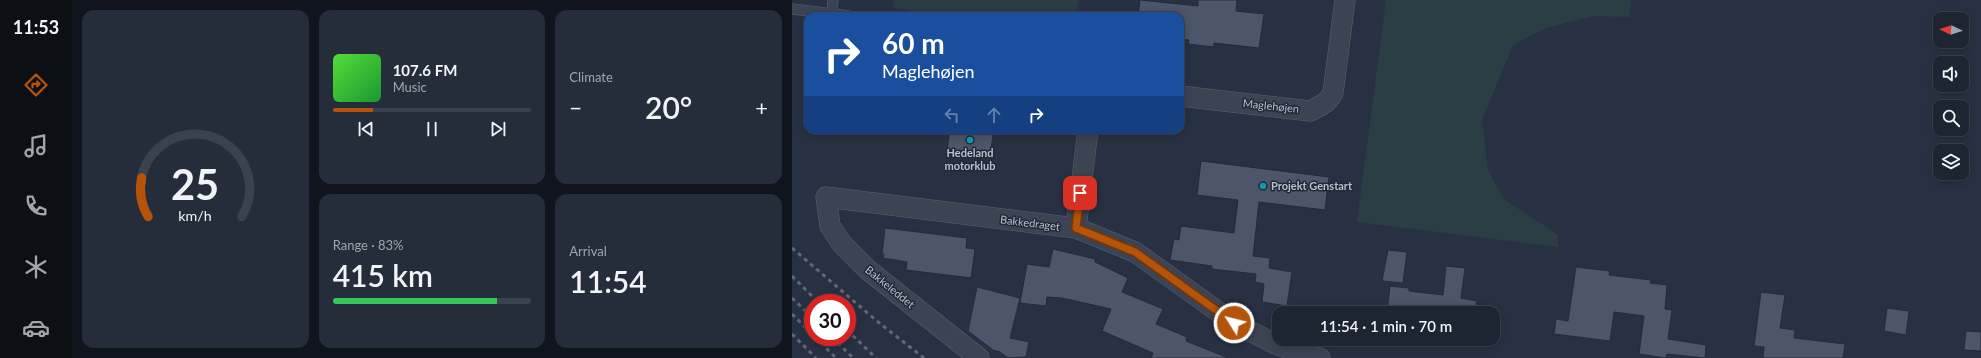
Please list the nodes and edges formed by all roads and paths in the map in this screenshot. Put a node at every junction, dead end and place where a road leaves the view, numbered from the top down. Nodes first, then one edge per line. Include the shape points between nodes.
1 (833, 0) edge
2 (1345, 0) edge
3 (792, 8) edge
4 (824, 12) edge
5 (832, 12) edge
6 (1184, 96) edge
7 (1088, 134) edge
8 (826, 197) joint
9 (1076, 228) junction
10 (980, 358) edge
11 (1320, 358) edge

1 - 5 lane
2 - 6 street, Maglehøjen via 1333,93 1329,101 1310,111
3 - 4 lane
7 - 9 street
8 - 9 street, Bakkedraget
8 - 10 street, Bakkeleddet via 830,226 842,244 868,270
9 - 11 street, Bakkedraget via 1135,252 1234,323 1273,343

